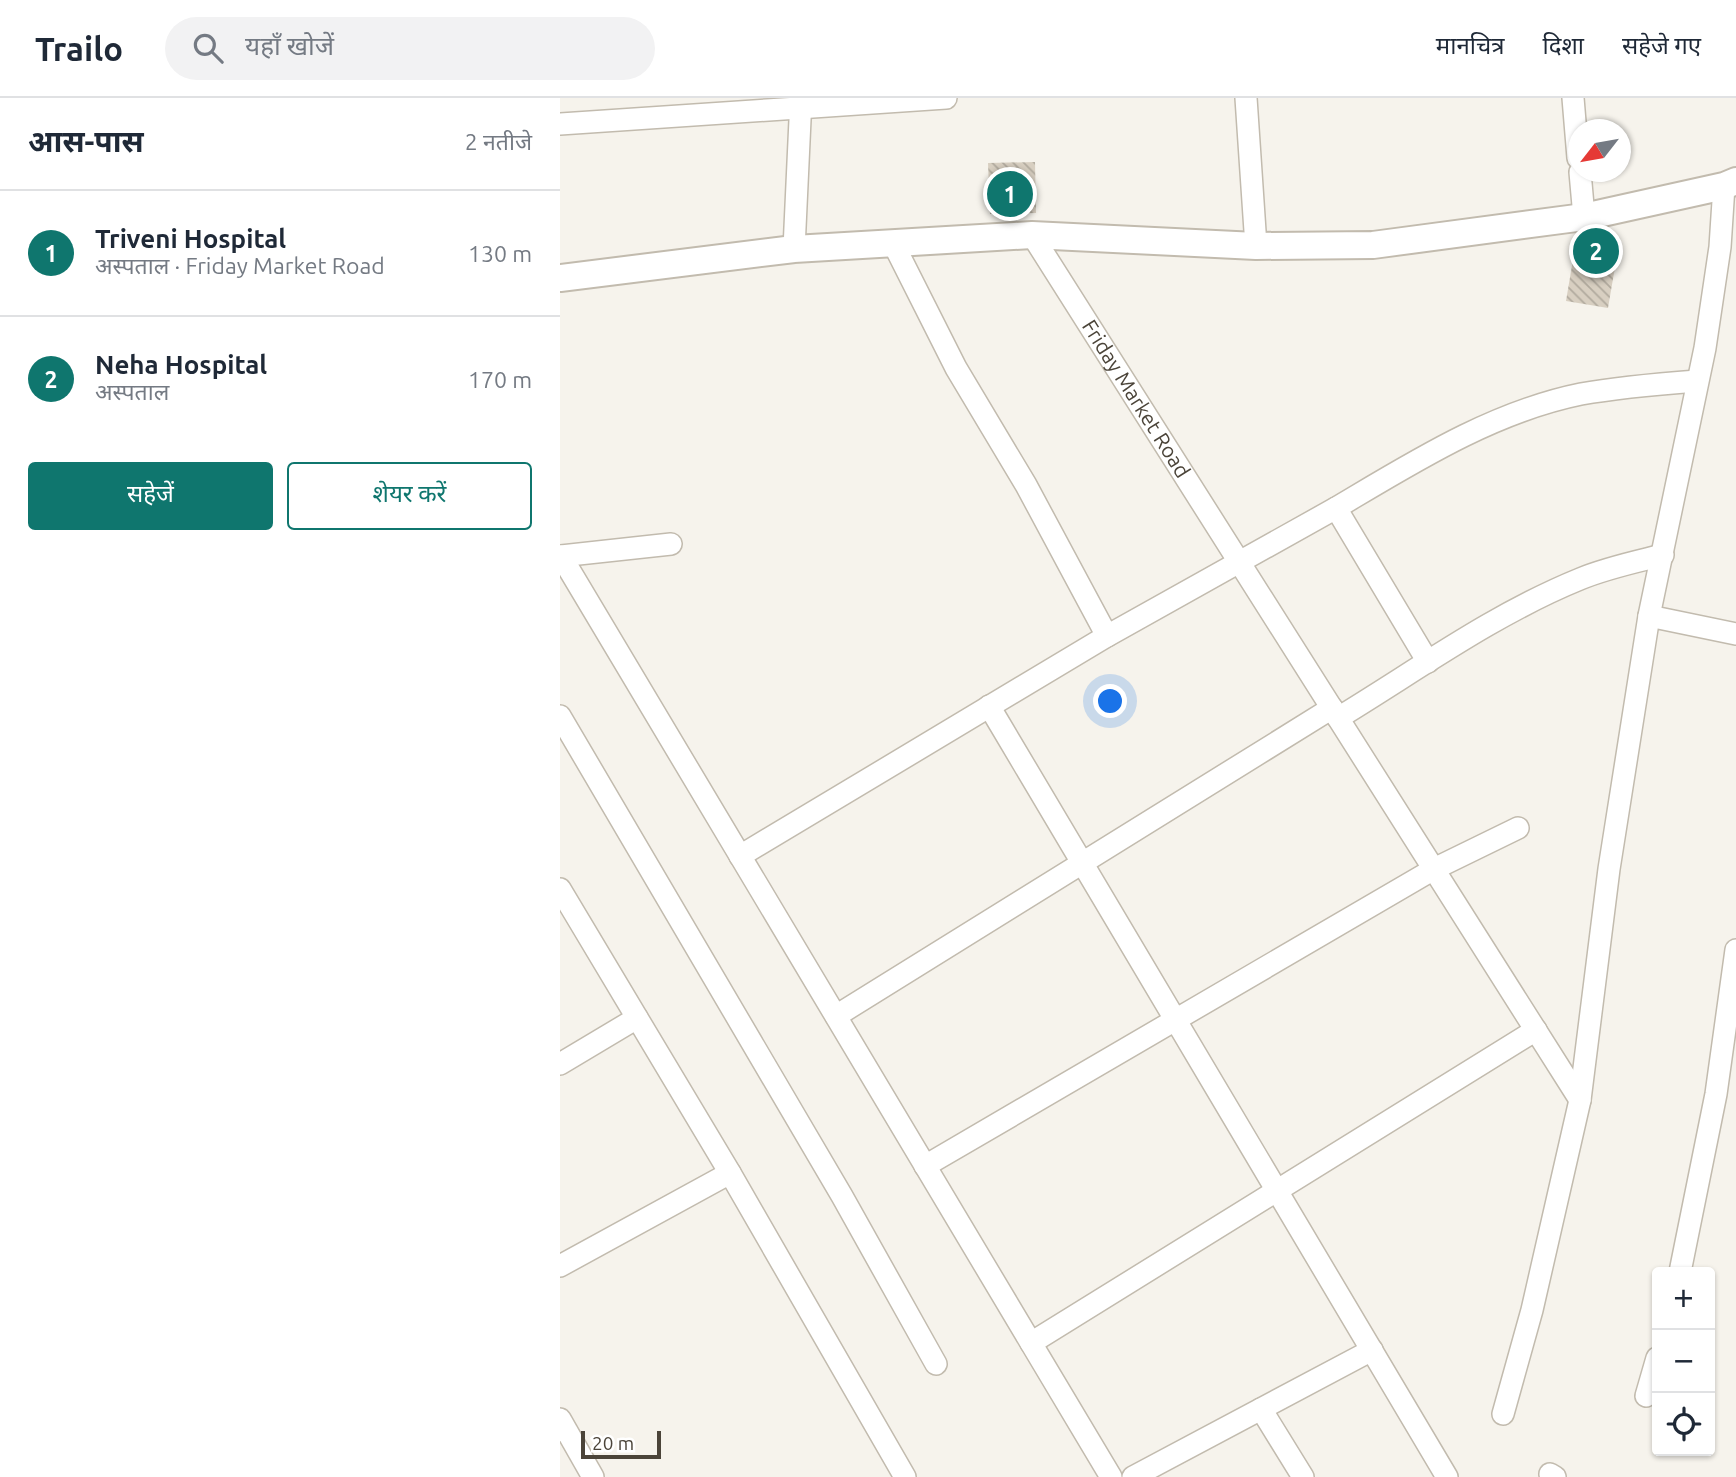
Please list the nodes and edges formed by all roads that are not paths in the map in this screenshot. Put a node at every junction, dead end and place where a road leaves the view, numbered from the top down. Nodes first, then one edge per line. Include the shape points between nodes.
1 (946, 98) edge
2 (1246, 98) edge
3 (1573, 98) edge
4 (800, 103) edge
5 (1575, 119) edge
6 (560, 124) edge
7 (1581, 182) edge
8 (1730, 184) edge
9 (1584, 217) junction
10 (1032, 235) junction
11 (893, 243) junction
12 (1256, 246) junction
13 (794, 249) junction
14 (560, 278) edge
15 (1698, 381) junction
16 (1336, 509) junction
17 (671, 544) dead end
18 (1663, 555) junction
19 (561, 556) edge
20 (1239, 562) junction
21 (1648, 616) junction
22 (1736, 634) edge
23 (1107, 636) junction
24 (1428, 662) junction
25 (989, 706) junction
26 (1335, 713) junction
27 (560, 716) edge
28 (1518, 828) dead end
29 (740, 856) junction
30 (1083, 863) junction
31 (1434, 869) junction
32 (560, 889) edge
33 (1736, 950) edge
34 (836, 1016) junction
35 (637, 1018) junction
36 (1176, 1020) junction
37 (1536, 1030) junction
38 (560, 1064) edge
39 (1580, 1100) junction
40 (925, 1166) junction
41 (730, 1173) junction
42 (1277, 1190) junction
43 (560, 1266) edge
44 (1681, 1267) edge
45 (1031, 1343) junction
46 (1372, 1350) junction
47 (936, 1364) dead end
48 (1652, 1375) edge
49 (1646, 1396) dead end
50 (1261, 1409) junction
51 (1503, 1414) dead end
52 (560, 1419) edge
53 (593, 1477) edge
54 (905, 1477) edge
55 (1111, 1477) edge
56 (1133, 1477) edge
57 (1303, 1477) edge
58 (1447, 1477) edge

1 - 4 street
2 - 12 street
3 - 5 street
4 - 6 street
4 - 13 street
7 - 9 street
8 - 9 street
8 - 15 street
9 - 12 street via 1373,244
10 - 11 street
10 - 12 street
10 - 20 street, Friday Market Road
11 - 13 street
11 - 23 street via 956,368 1026,485
13 - 14 street
15 - 16 street via 1579,395 1511,415 1427,454
15 - 18 street
16 - 20 street
16 - 24 street
17 - 19 street
18 - 21 street
18 - 24 street via 1571,583
19 - 29 street
20 - 23 street
20 - 26 street, Friday Market Road
21 - 22 street
21 - 39 street
23 - 25 street
24 - 26 street
25 - 29 street
25 - 30 street
26 - 30 street
26 - 31 street, Friday Market Road
27 - 47 street
28 - 31 street
29 - 34 street
30 - 34 street
30 - 36 street
31 - 36 street
31 - 37 street, Friday Market Road
32 - 35 street
33 - 44 street via 1716,1094
34 - 40 street
35 - 38 street
35 - 41 street
36 - 40 street
36 - 42 street
37 - 39 street, Friday Market Road
37 - 42 street
39 - 51 street
40 - 45 street
41 - 43 street
41 - 54 street
42 - 45 street
42 - 46 street
45 - 55 street
46 - 50 street
46 - 58 street
48 - 49 street
50 - 56 street
50 - 57 street
52 - 53 street

